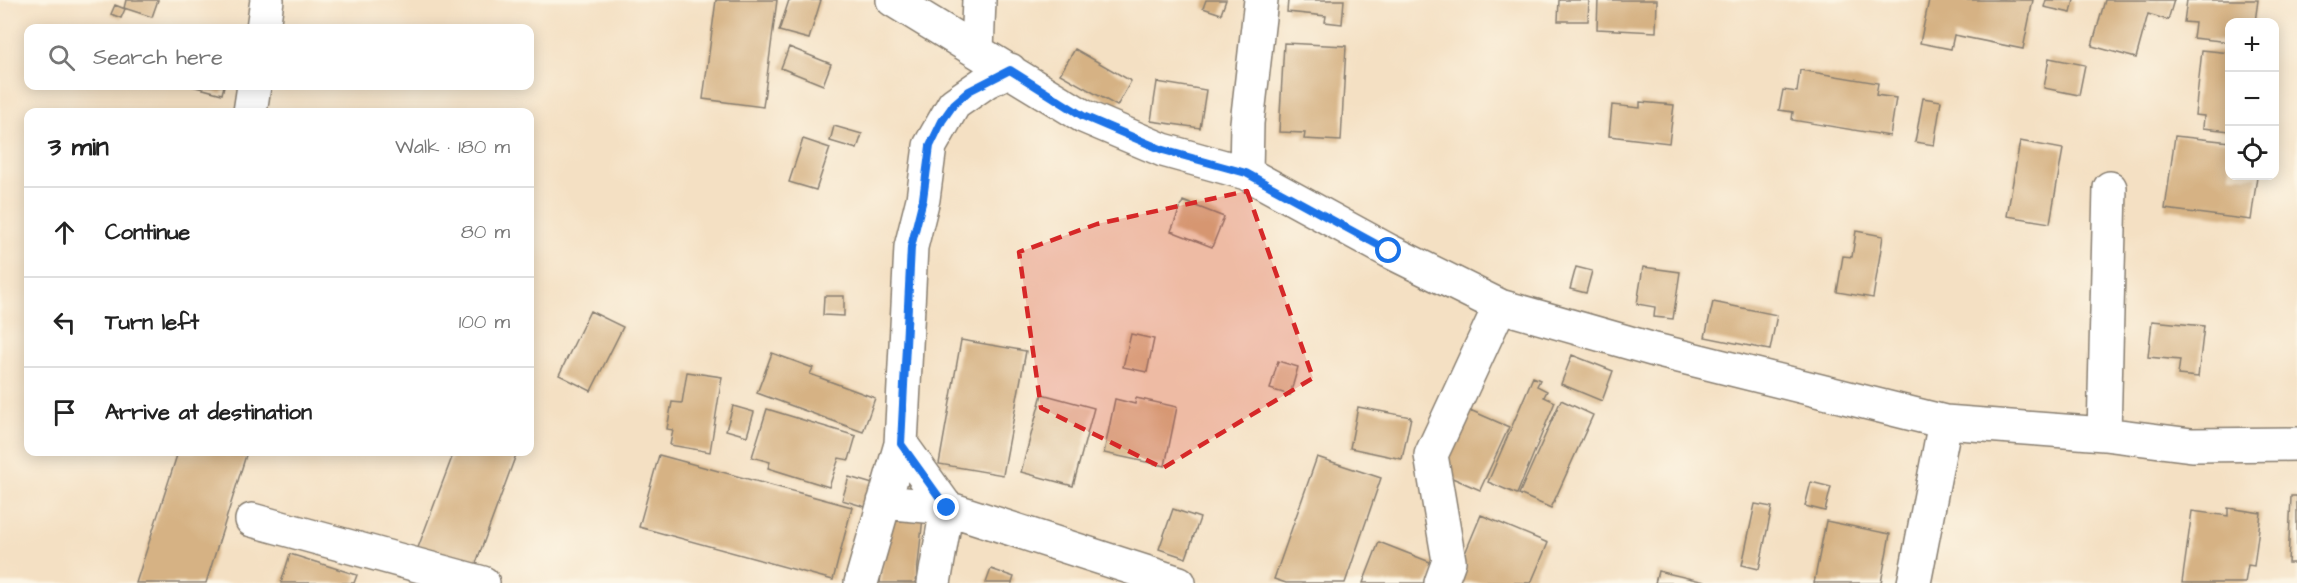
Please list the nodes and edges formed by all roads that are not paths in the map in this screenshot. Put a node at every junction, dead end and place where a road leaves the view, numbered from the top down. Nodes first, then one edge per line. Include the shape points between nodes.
1 (267, 0) edge
2 (893, 0) edge
3 (979, 0) edge
4 (1260, 0) edge
5 (264, 24) edge
6 (976, 50) junction
7 (1010, 70) junction
8 (253, 90) edge
9 (251, 108) edge
10 (1246, 173) junction
11 (2110, 188) dead end
12 (1500, 306) junction
13 (1945, 422) junction
14 (2104, 434) junction
15 (901, 444) junction
16 (2297, 444) edge
17 (884, 502) junction
18 (947, 508) junction
19 (252, 520) dead end
20 (483, 583) edge
21 (861, 583) edge
22 (934, 583) edge
23 (1179, 583) edge
24 (1441, 583) edge
25 (1914, 583) edge

1 - 5 street
2 - 6 street
3 - 6 street
4 - 10 street via 1247,123
6 - 7 street
7 - 10 street via 1083,116 1163,150
7 - 15 street via 954,104 930,146 911,247
8 - 9 street
10 - 12 street
11 - 14 street
12 - 13 street via 1655,350
12 - 24 street via 1431,455 1449,561
13 - 14 street
13 - 25 street
14 - 16 street via 2192,445
15 - 17 street
15 - 18 street
17 - 18 street
17 - 21 street
18 - 22 street
18 - 23 street
19 - 20 street

